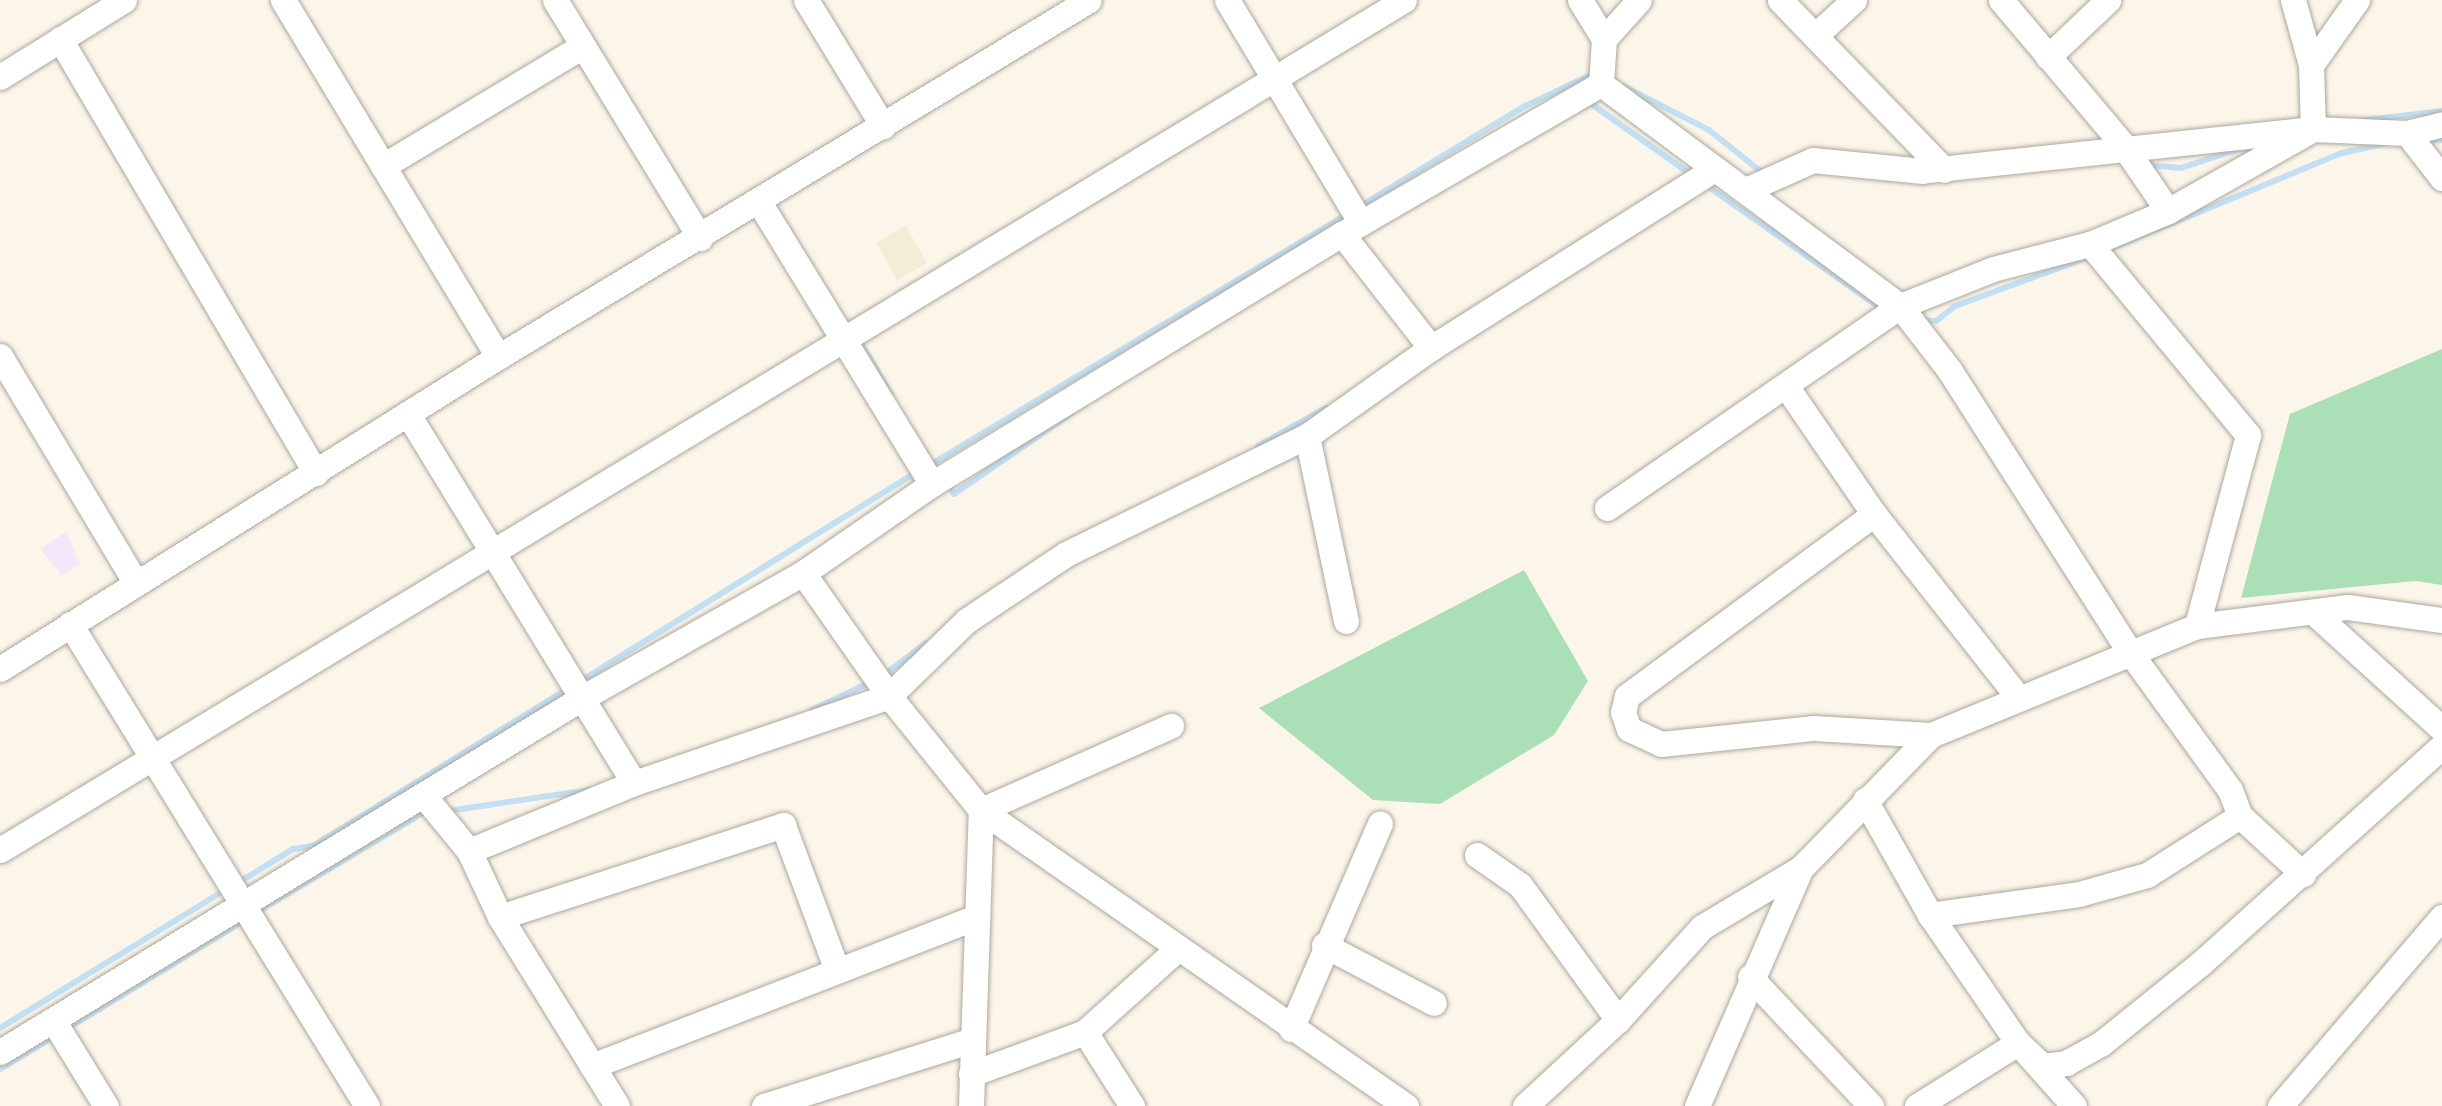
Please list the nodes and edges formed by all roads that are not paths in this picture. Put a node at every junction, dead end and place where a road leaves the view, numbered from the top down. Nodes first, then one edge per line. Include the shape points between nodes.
1 (124, 0) edge
2 (283, 0) edge
3 (555, 0) edge
4 (806, 0) edge
5 (1227, 0) edge
6 (1404, 0) edge
7 (1580, 0) edge
8 (1639, 0) edge
9 (1780, 0) edge
10 (1854, 0) edge
11 (2001, 0) edge
12 (2108, 0) edge
13 (2293, 0) edge
14 (2357, 0) edge
15 (1077, 3) edge
16 (1818, 33) junction
17 (60, 39) junction
18 (1604, 39) junction
19 (583, 46) junction
20 (2048, 57) junction
21 (2311, 65) junction
22 (1273, 75) junction
23 (0, 77) edge
24 (1602, 84) junction
25 (2442, 124) edge
26 (882, 126) junction
27 (2313, 129) junction
28 (2407, 133) junction
29 (2123, 145) junction
30 (383, 166) junction
31 (1943, 166) junction
32 (1714, 169) junction
33 (2442, 178) edge
34 (1748, 190) junction
35 (759, 202) junction
36 (2168, 211) junction
37 (1352, 228) junction
38 (700, 238) junction
39 (2090, 244) junction
40 (1900, 306) junction
41 (843, 337) junction
42 (1431, 348) junction
43 (0, 356) edge
44 (498, 357) junction
45 (1788, 389) junction
46 (409, 416) junction
47 (1306, 436) junction
48 (316, 473) junction
49 (932, 484) junction
50 (1607, 508) dead end
51 (1874, 514) junction
52 (492, 550) junction
53 (803, 573) junction
54 (135, 582) junction
55 (2313, 612) junction
56 (2442, 620) edge
57 (1346, 621) dead end
58 (70, 624) junction
59 (2197, 626) junction
60 (2129, 651) junction
61 (0, 669) edge
62 (889, 696) junction
63 (2017, 696) junction
64 (582, 698) junction
65 (1171, 726) dead end
66 (2442, 729) edge
67 (1931, 735) junction
68 (2442, 746) edge
69 (153, 757) junction
70 (634, 782) junction
71 (424, 796) junction
72 (1865, 800) junction
73 (981, 810) junction
74 (2240, 816) junction
75 (1380, 823) dead end
76 (0, 850) edge
77 (470, 851) junction
78 (1477, 856) dead end
79 (1802, 868) junction
80 (2303, 874) junction
81 (243, 904) junction
82 (977, 916) junction
83 (1930, 916) junction
84 (500, 917) junction
85 (2442, 918) edge
86 (1324, 945) junction
87 (1176, 950) junction
88 (836, 970) junction
89 (1750, 977) junction
90 (1434, 1003) dead end
91 (54, 1020) junction
92 (1618, 1020) junction
93 (1292, 1029) junction
94 (1085, 1032) junction
95 (972, 1040) junction
96 (2018, 1043) junction
97 (0, 1052) edge
98 (592, 1066) junction
99 (972, 1074) junction
100 (106, 1106) edge
101 (367, 1106) edge
102 (617, 1106) edge
103 (764, 1106) edge
104 (971, 1106) edge
105 (1132, 1106) edge
106 (1406, 1106) edge
107 (1525, 1106) edge
108 (1697, 1106) edge
109 (1871, 1106) edge
110 (1917, 1106) edge
111 (2074, 1106) edge
112 (2280, 1106) edge

1 - 17 street
2 - 30 street
3 - 19 street
4 - 26 street
5 - 22 street
6 - 22 street
7 - 18 street
8 - 18 street
9 - 16 street
10 - 16 street
11 - 20 street
12 - 20 street
13 - 21 street
14 - 21 street
15 - 26 street
16 - 31 street
17 - 23 street
17 - 48 street
18 - 24 street
19 - 30 street
19 - 38 street
20 - 29 street
21 - 27 street
22 - 37 street
22 - 41 street
24 - 32 street
24 - 37 street
25 - 28 street
26 - 35 street
27 - 28 street
27 - 29 street
27 - 36 street
28 - 33 street
29 - 31 street
29 - 36 street
30 - 44 street
31 - 34 street via 1813,160
32 - 34 street
32 - 42 street
34 - 40 street
35 - 38 street
35 - 41 street
36 - 39 street
37 - 42 street
37 - 49 street
38 - 44 street
39 - 40 street via 1993,269
39 - 59 street via 2248,435
40 - 45 street
40 - 60 street via 1950,371
41 - 49 street
41 - 52 street
42 - 47 street
43 - 54 street
44 - 46 street
45 - 50 street
45 - 51 street
46 - 48 street
46 - 52 street
47 - 57 street
47 - 62 street via 1066,554 966,621
48 - 54 street
49 - 53 street
51 - 63 street
51 - 67 street via 1627,696 1623,712 1629,730 1661,744 1814,728
52 - 64 street
52 - 69 street
53 - 62 street
53 - 64 street
54 - 58 street
55 - 56 street via 2348,607
55 - 59 street
55 - 66 street
58 - 61 street
58 - 69 street
59 - 60 street
60 - 63 street
60 - 74 street via 2230,790
62 - 70 street
62 - 73 street
63 - 67 street
64 - 70 street
64 - 71 street
65 - 73 street
67 - 72 street
68 - 80 street
69 - 76 street
69 - 81 street
70 - 77 street
71 - 77 street
71 - 81 street
72 - 79 street
72 - 83 street
73 - 82 street
73 - 87 street
74 - 80 street
74 - 83 street via 2147,875 2079,894
75 - 86 street
77 - 84 street
78 - 92 street via 1520,885
79 - 89 street
79 - 92 street via 1702,927
80 - 96 street via 2102,1043 2066,1063 2044,1066
81 - 91 street
81 - 101 street
82 - 88 street
82 - 95 street
83 - 96 street
84 - 88 street via 783,825
84 - 98 street
85 - 112 street
86 - 90 street
86 - 93 street
87 - 93 street
87 - 94 street
88 - 98 street
89 - 108 street
89 - 109 street
91 - 97 street
91 - 100 street
92 - 107 street
93 - 106 street
94 - 99 street
94 - 105 street
95 - 99 street
95 - 103 street
96 - 110 street
96 - 111 street
98 - 102 street
99 - 104 street

